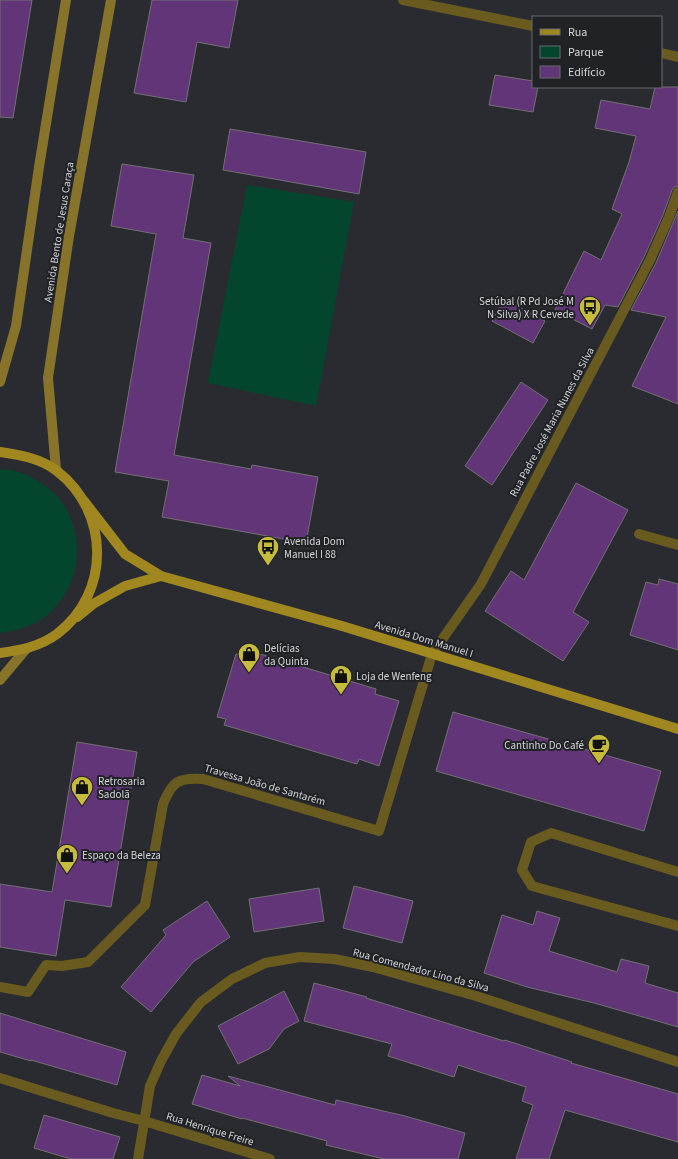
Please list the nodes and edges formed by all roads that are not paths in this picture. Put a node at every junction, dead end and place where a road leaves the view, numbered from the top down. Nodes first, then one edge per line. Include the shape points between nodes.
1 (66, 0) edge
2 (111, 0) edge
3 (403, 0) edge
4 (532, 26) edge
5 (662, 53) edge
6 (678, 57) edge
7 (678, 192) edge
8 (0, 382) edge
9 (0, 452) edge
10 (56, 470) junction
11 (84, 501) junction
12 (639, 534) dead end
13 (678, 545) edge
14 (161, 576) junction
15 (57, 633) junction
16 (26, 649) junction
17 (0, 653) edge
18 (432, 654) junction
19 (0, 680) edge
20 (678, 729) edge
21 (678, 872) edge
22 (678, 926) edge
23 (0, 988) edge
24 (678, 1062) edge
25 (0, 1078) edge
26 (144, 1121) junction
27 (138, 1159) edge
28 (270, 1159) edge

1 - 8 main road via 16,326
2 - 10 main road, Avenida Bento de Jesus Caraça via 69,236 48,378
3 - 4 street
5 - 6 street
7 - 18 street, Rua Padre José Maria Nunes da Silva via 650,260 481,584
9 - 10 main road via 29,456
10 - 11 main road via 72,484
11 - 14 main road, Avenida Dom Manuel I via 125,554
11 - 15 main road via 95,529 98,558 92,587 78,612
12 - 13 street
14 - 15 main road via 125,586 93,604
14 - 18 main road, Avenida Dom Manuel I via 342,626
15 - 16 main road via 42,643
16 - 17 main road
16 - 19 main road
18 - 20 main road, Avenida Dom Manuel I
18 - 23 street, Travessa João de Santarém via 379,831 202,779 189,778 175,784 163,804 145,906 88,962 62,966 46,965 28,992
21 - 22 street via 551,833 531,842 522,870 532,886
24 - 26 street, Rua Comendador Lino da Silva via 476,996 373,967 334,959 300,957 265,963 232,979 201,1002 176,1034 161,1061 150,1086
25 - 26 street, Rua Henrique Freire
26 - 27 street, Rua Comendador Lino da Silva
26 - 28 street, Rua Henrique Freire

